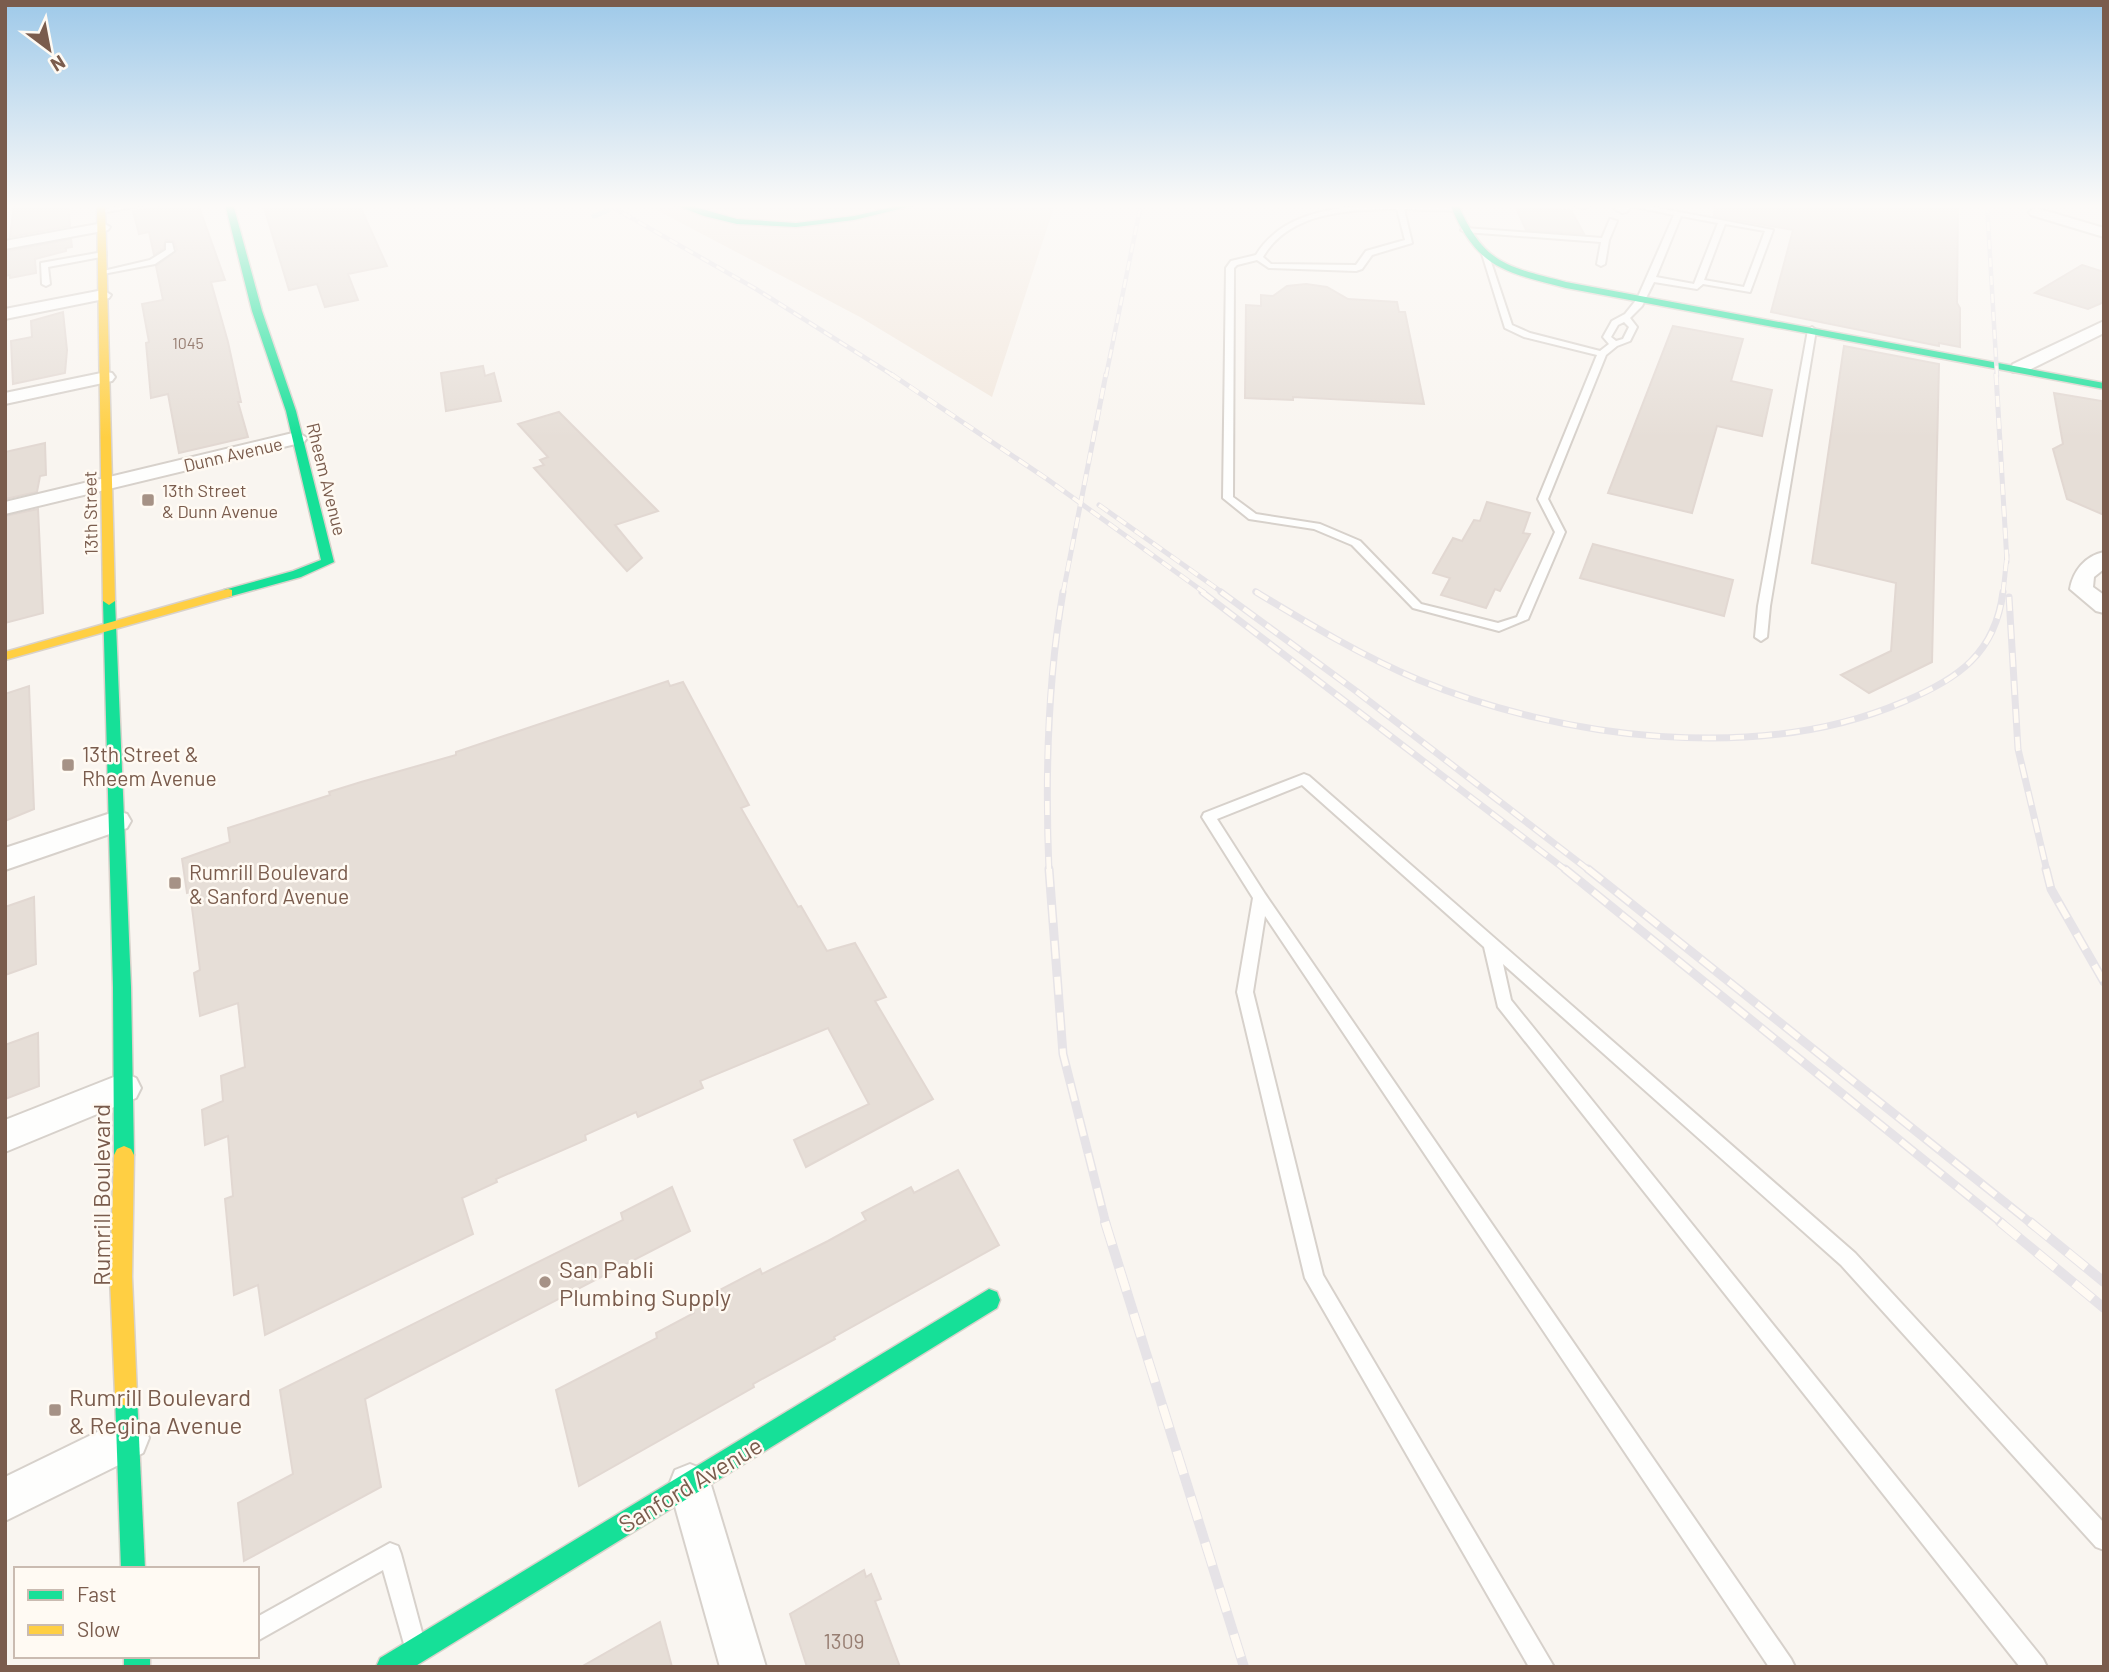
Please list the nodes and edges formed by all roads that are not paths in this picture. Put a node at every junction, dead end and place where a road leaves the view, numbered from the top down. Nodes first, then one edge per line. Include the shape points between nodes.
1 (103, 282) edge
2 (249, 282) edge
3 (1230, 282) edge
4 (1494, 282) edge
5 (1560, 282) edge
6 (1650, 282) edge
7 (1668, 282) edge
8 (1699, 282) edge
9 (1705, 282) edge
10 (1750, 282) edge
11 (103, 295) junction
12 (1642, 299) junction
13 (5, 314) edge
14 (1627, 320) junction
15 (2104, 326) edge
16 (1812, 330) junction
17 (1614, 344) junction
18 (1602, 354) junction
19 (2019, 368) junction
20 (106, 377) junction
21 (2104, 386) edge
22 (5, 399) edge
23 (297, 438) junction
24 (109, 483) junction
25 (5, 508) edge
26 (2104, 558) edge
27 (2104, 606) edge
28 (112, 626) junction
29 (1761, 637) dead end
30 (5, 656) edge
31 (117, 821) junction
32 (5, 859) edge
33 (1260, 898) junction
34 (1491, 944) junction
35 (124, 1088) junction
36 (5, 1136) edge
37 (989, 1300) dead end
38 (128, 1438) junction
39 (690, 1485) junction
40 (5, 1500) edge
41 (2104, 1539) edge
42 (133, 1567) edge
43 (259, 1629) edge
44 (416, 1651) junction
45 (389, 1667) edge
46 (743, 1667) edge
47 (1542, 1667) edge
48 (1783, 1667) edge
49 (2035, 1667) edge

1 - 11 street, 13th Street
2 - 23 street, Rheem Avenue
3 - 18 lane via 1228,498 1253,517 1316,526 1356,543 1417,606 1499,628 1522,619 1560,532 1543,499
4 - 18 lane via 1508,326
5 - 12 street
6 - 12 lane
7 - 8 lane via 1697,287
9 - 10 lane via 1747,290
11 - 13 street
11 - 20 street, 13th Street
12 - 14 lane
12 - 16 street
14 - 17 lane via 1633,327 1626,341
14 - 17 lane via 1615,323 1607,337
15 - 19 street
16 - 19 street
16 - 29 lane
17 - 18 lane
19 - 21 street
20 - 22 street
20 - 24 street, 13th Street
23 - 24 street, Dunn Avenue
23 - 28 street, Rheem Avenue via 328,562
24 - 25 street, Dunn Avenue
24 - 28 street, 13th Street
26 - 27 street via 2083,575 2081,589
28 - 30 street, Rheem Avenue
28 - 31 street, 13th Street
31 - 32 street
31 - 35 street, Rumrill Boulevard
33 - 34 lane via 1209,817 1304,779
33 - 47 lane via 1245,992 1314,1278
33 - 48 lane
34 - 41 lane via 1848,1259
34 - 49 lane via 1504,1002
35 - 36 street
35 - 38 street, Rumrill Boulevard via 121,1277
37 - 39 street, Sanford Avenue
38 - 40 street
38 - 42 street, Rumrill Boulevard
39 - 44 street, Sanford Avenue
39 - 46 street
43 - 44 lane via 390,1554
44 - 45 street, Sanford Avenue

